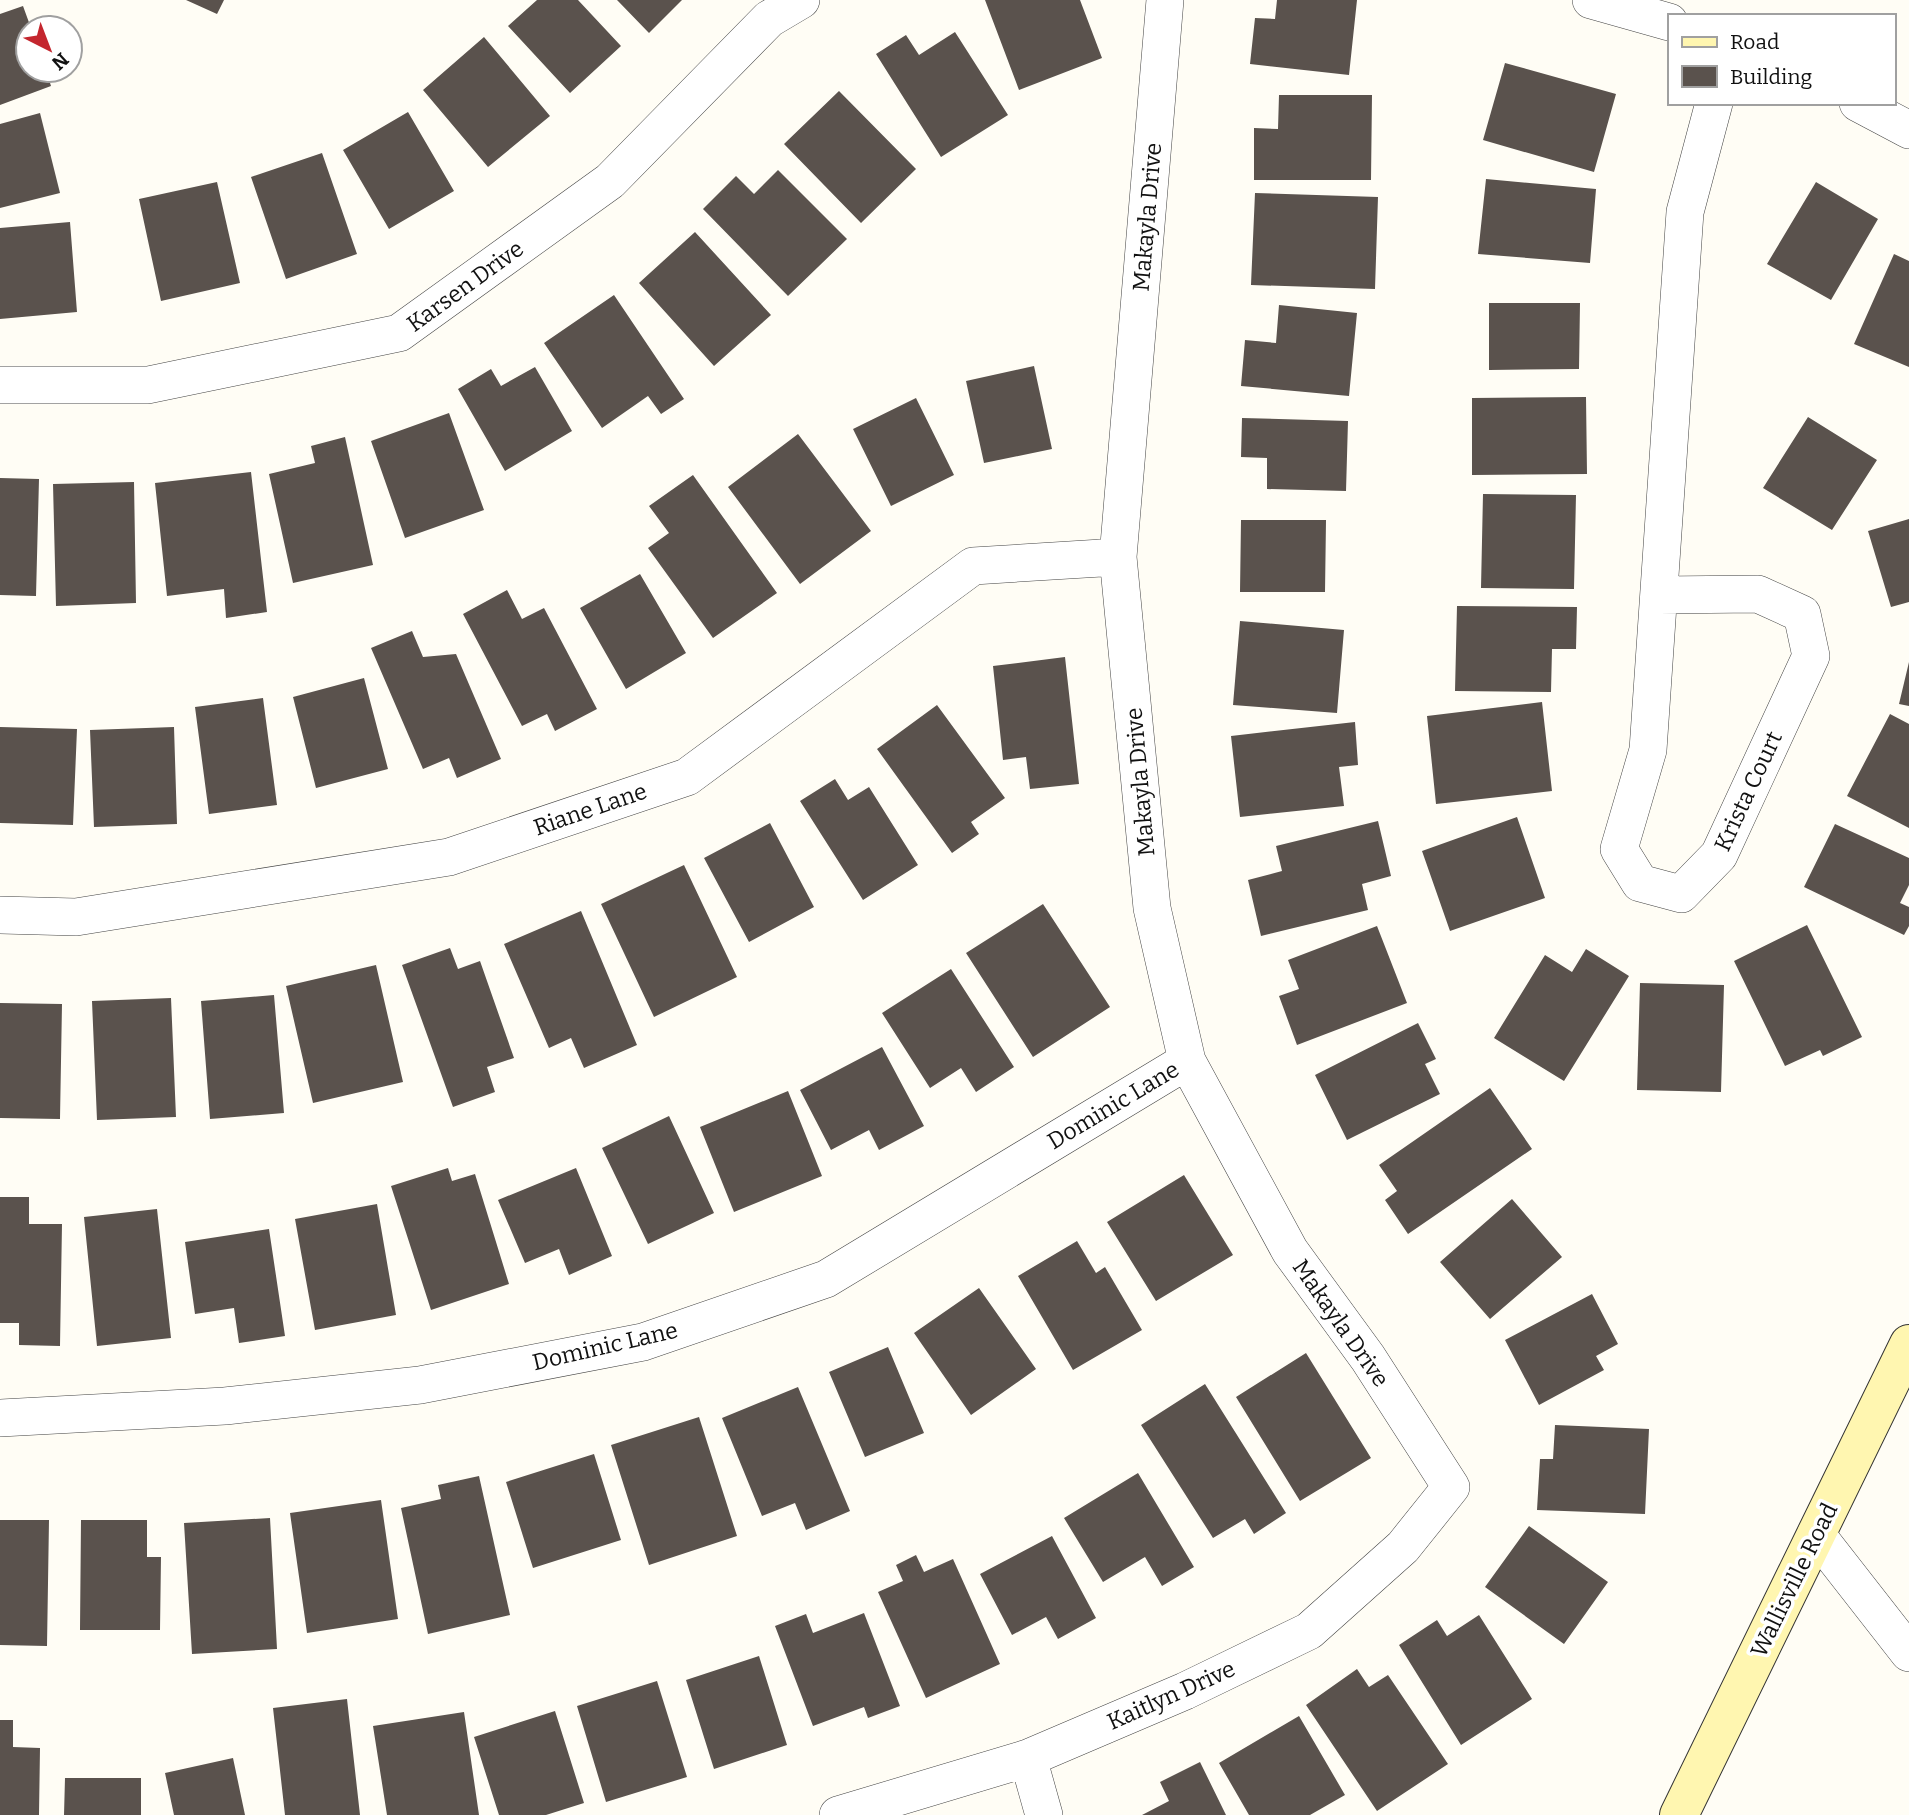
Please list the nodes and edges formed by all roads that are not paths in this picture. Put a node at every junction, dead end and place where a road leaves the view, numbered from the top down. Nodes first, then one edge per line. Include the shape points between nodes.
1 (801, 0) edge
2 (1165, 0) edge
3 (1591, 0) edge
4 (1668, 22) edge
5 (1713, 105) edge
6 (1862, 105) edge
7 (1909, 130) edge
8 (0, 385) edge
9 (1118, 557) junction
10 (1659, 595) junction
11 (0, 915) edge
12 (1187, 1061) junction
13 (1909, 1344) edge
14 (0, 1418) edge
15 (1451, 1487) joint
16 (1816, 1534) junction
17 (1909, 1653) edge
18 (1028, 1758) junction
19 (838, 1815) edge
20 (1044, 1815) edge
21 (1679, 1815) edge

1 - 8 street, Karsen Drive via 769,19 610,181 399,333 148,385
2 - 9 street, Makayla Drive
3 - 4 street
5 - 10 street, Krista Court via 1685,212
6 - 7 street
9 - 11 street, Riane Lane via 973,566 687,777 449,857 76,917
9 - 12 street, Makayla Drive via 1152,908
10 - 10 street, Krista Court via 1648,750 1619,849 1640,883 1681,894 1719,855 1811,656 1802,614 1758,594
12 - 14 street, Dominic Lane via 825,1279 643,1342 420,1385 225,1406
12 - 15 street, Makayla Drive via 1290,1251 1368,1358
13 - 16 main road, Wallisville Road
15 - 18 street, Kaitlyn Drive via 1403,1547 1308,1631 1185,1691
16 - 17 street
16 - 21 main road, Wallisville Road
18 - 19 street, Kaitlyn Drive
18 - 20 street

